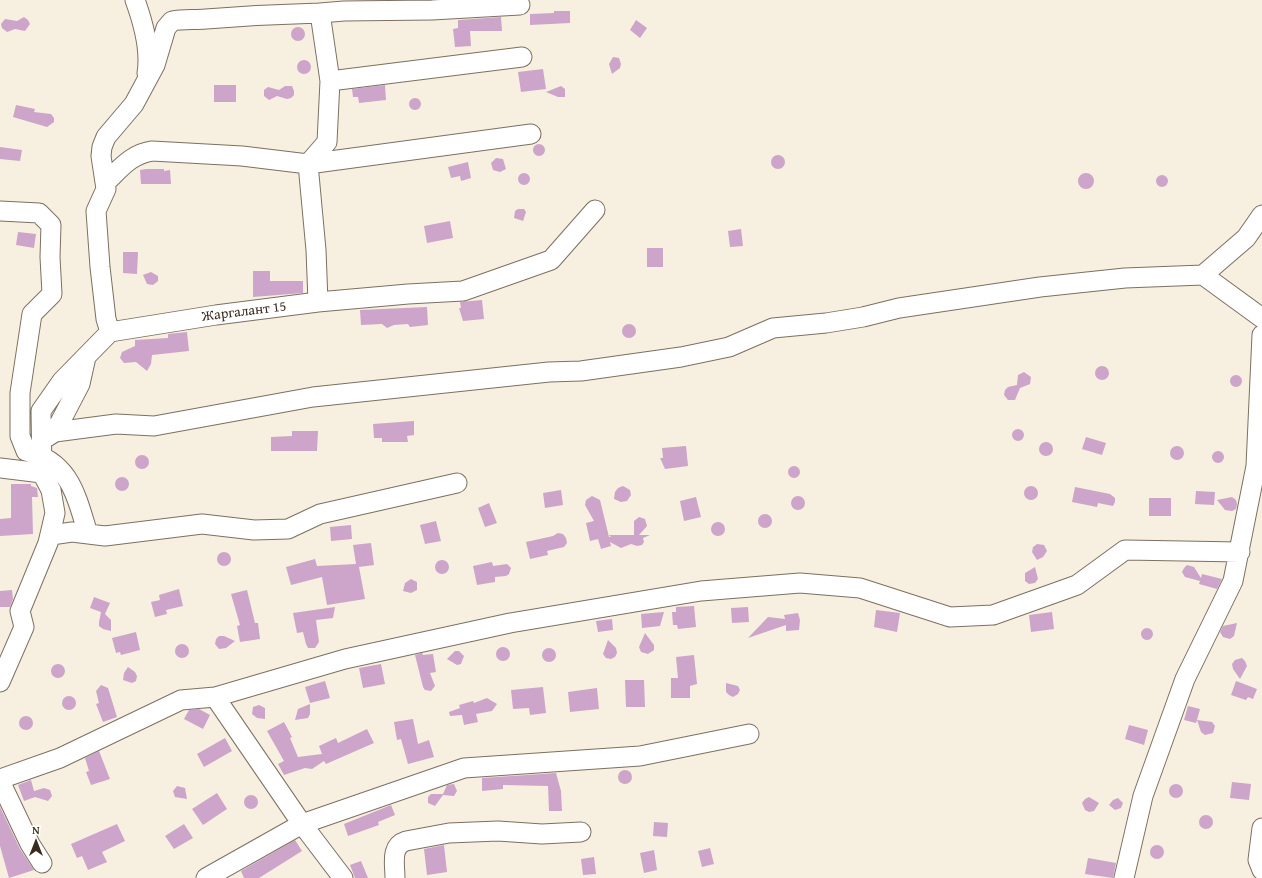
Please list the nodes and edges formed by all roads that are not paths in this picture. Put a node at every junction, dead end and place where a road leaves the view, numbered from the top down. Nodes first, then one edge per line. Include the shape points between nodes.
1 (135, 0) edge
2 (520, 5) dead end
3 (320, 13) junction
4 (522, 57) dead end
5 (146, 80) junction
6 (330, 81) junction
7 (531, 134) dead end
8 (308, 164) junction
9 (105, 183) junction
10 (596, 210) dead end
11 (0, 211) edge
12 (1262, 215) edge
13 (1203, 276) junction
14 (318, 302) junction
15 (1262, 318) edge
16 (110, 332) junction
17 (1262, 335) edge
18 (1260, 425) edge
19 (45, 450) junction
20 (0, 468) edge
21 (457, 483) dead end
22 (88, 534) junction
23 (51, 535) junction
24 (1240, 552) junction
25 (0, 682) edge
26 (215, 697) junction
27 (749, 734) dead end
28 (0, 780) edge
29 (302, 824) junction
30 (1262, 828) edge
31 (581, 832) dead end
32 (42, 863) dead end
33 (1262, 870) edge
34 (206, 878) edge
35 (343, 878) edge
36 (395, 878) edge
37 (1124, 878) edge

1 - 5 street via 149,63
2 - 3 street
3 - 5 street via 262,14 172,21 166,28 155,65
3 - 6 street
4 - 6 street
5 - 9 street via 134,104 106,137 102,147
6 - 8 street via 327,142
7 - 8 street
8 - 9 street via 242,156 152,151 132,157
8 - 14 street
9 - 16 street via 106,189 96,211 106,319
10 - 14 street, Жаргалант 15 via 551,260 463,291
11 - 19 street via 39,213 51,224 52,294 32,314 20,393 20,436 26,451
12 - 13 street via 1246,238
13 - 15 street
13 - 19 street via 1126,278 1040,287 899,308 863,317 773,328 729,347 681,357 581,371 313,397 154,426 116,424
14 - 16 street, Жаргалант 15
16 - 19 street via 86,358 80,384
17 - 18 street
18 - 24 street via 1256,466
19 - 20 street
19 - 22 street via 76,494
19 - 23 street via 55,513
21 - 22 street via 320,514 288,529 254,530 202,524 105,536
22 - 23 street via 72,532
23 - 25 street via 20,611 24,627
24 - 26 street via 1124,550 1077,585 994,615 950,617 860,588 800,583 701,591 510,623 352,657
24 - 37 street via 1233,581 1185,679 1143,796
26 - 28 street via 181,700 60,758
26 - 29 street
27 - 29 street via 640,756 464,768
28 - 32 street via 30,844
29 - 34 street
29 - 35 street
30 - 33 street via 1258,860
31 - 36 street via 450,833 406,841 399,843 395,848

